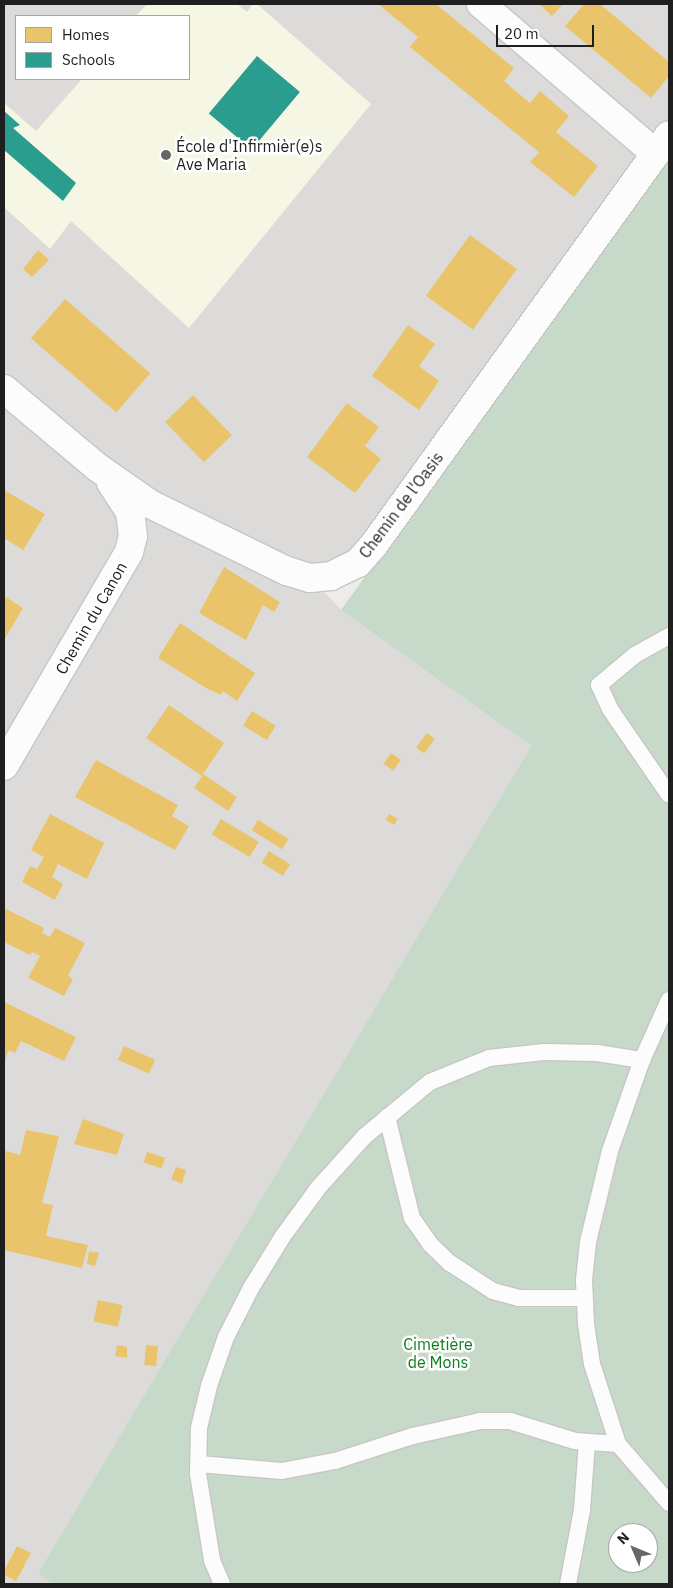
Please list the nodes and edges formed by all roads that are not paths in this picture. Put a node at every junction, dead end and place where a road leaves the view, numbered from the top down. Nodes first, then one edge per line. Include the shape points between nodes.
1 (481, 4) edge
2 (662, 145) edge
3 (4, 389) edge
4 (97, 467) junction
5 (669, 636) edge
6 (4, 766) edge
7 (669, 795) edge
8 (669, 1000) edge
9 (642, 1060) junction
10 (388, 1117) junction
11 (584, 1298) junction
12 (587, 1442) junction
13 (618, 1444) junction
14 (199, 1464) junction
15 (669, 1503) edge
16 (222, 1584) edge
17 (568, 1584) edge

1 - 2 street
2 - 4 street, Chemin de l'Oasis via 358,563 331,576 310,578 261,560 150,504
3 - 4 street, Chemin de l'Oasis
4 - 6 street, Chemin du Canon via 117,489 130,512 133,536 129,552
5 - 7 lane via 636,655 599,685 610,709
8 - 9 lane
9 - 10 lane via 597,1053 553,1052 489,1058 430,1082
9 - 11 lane via 610,1151 598,1198 588,1242
10 - 11 lane via 412,1218 430,1244 493,1291 519,1298
10 - 14 lane via 365,1136 319,1187 282,1236 251,1288 226,1337 209,1386 199,1428
11 - 13 lane via 592,1364
12 - 13 lane
12 - 14 lane via 510,1421 480,1421 413,1436 335,1461 282,1471
12 - 17 lane via 582,1510
13 - 15 lane
14 - 16 lane via 212,1560

